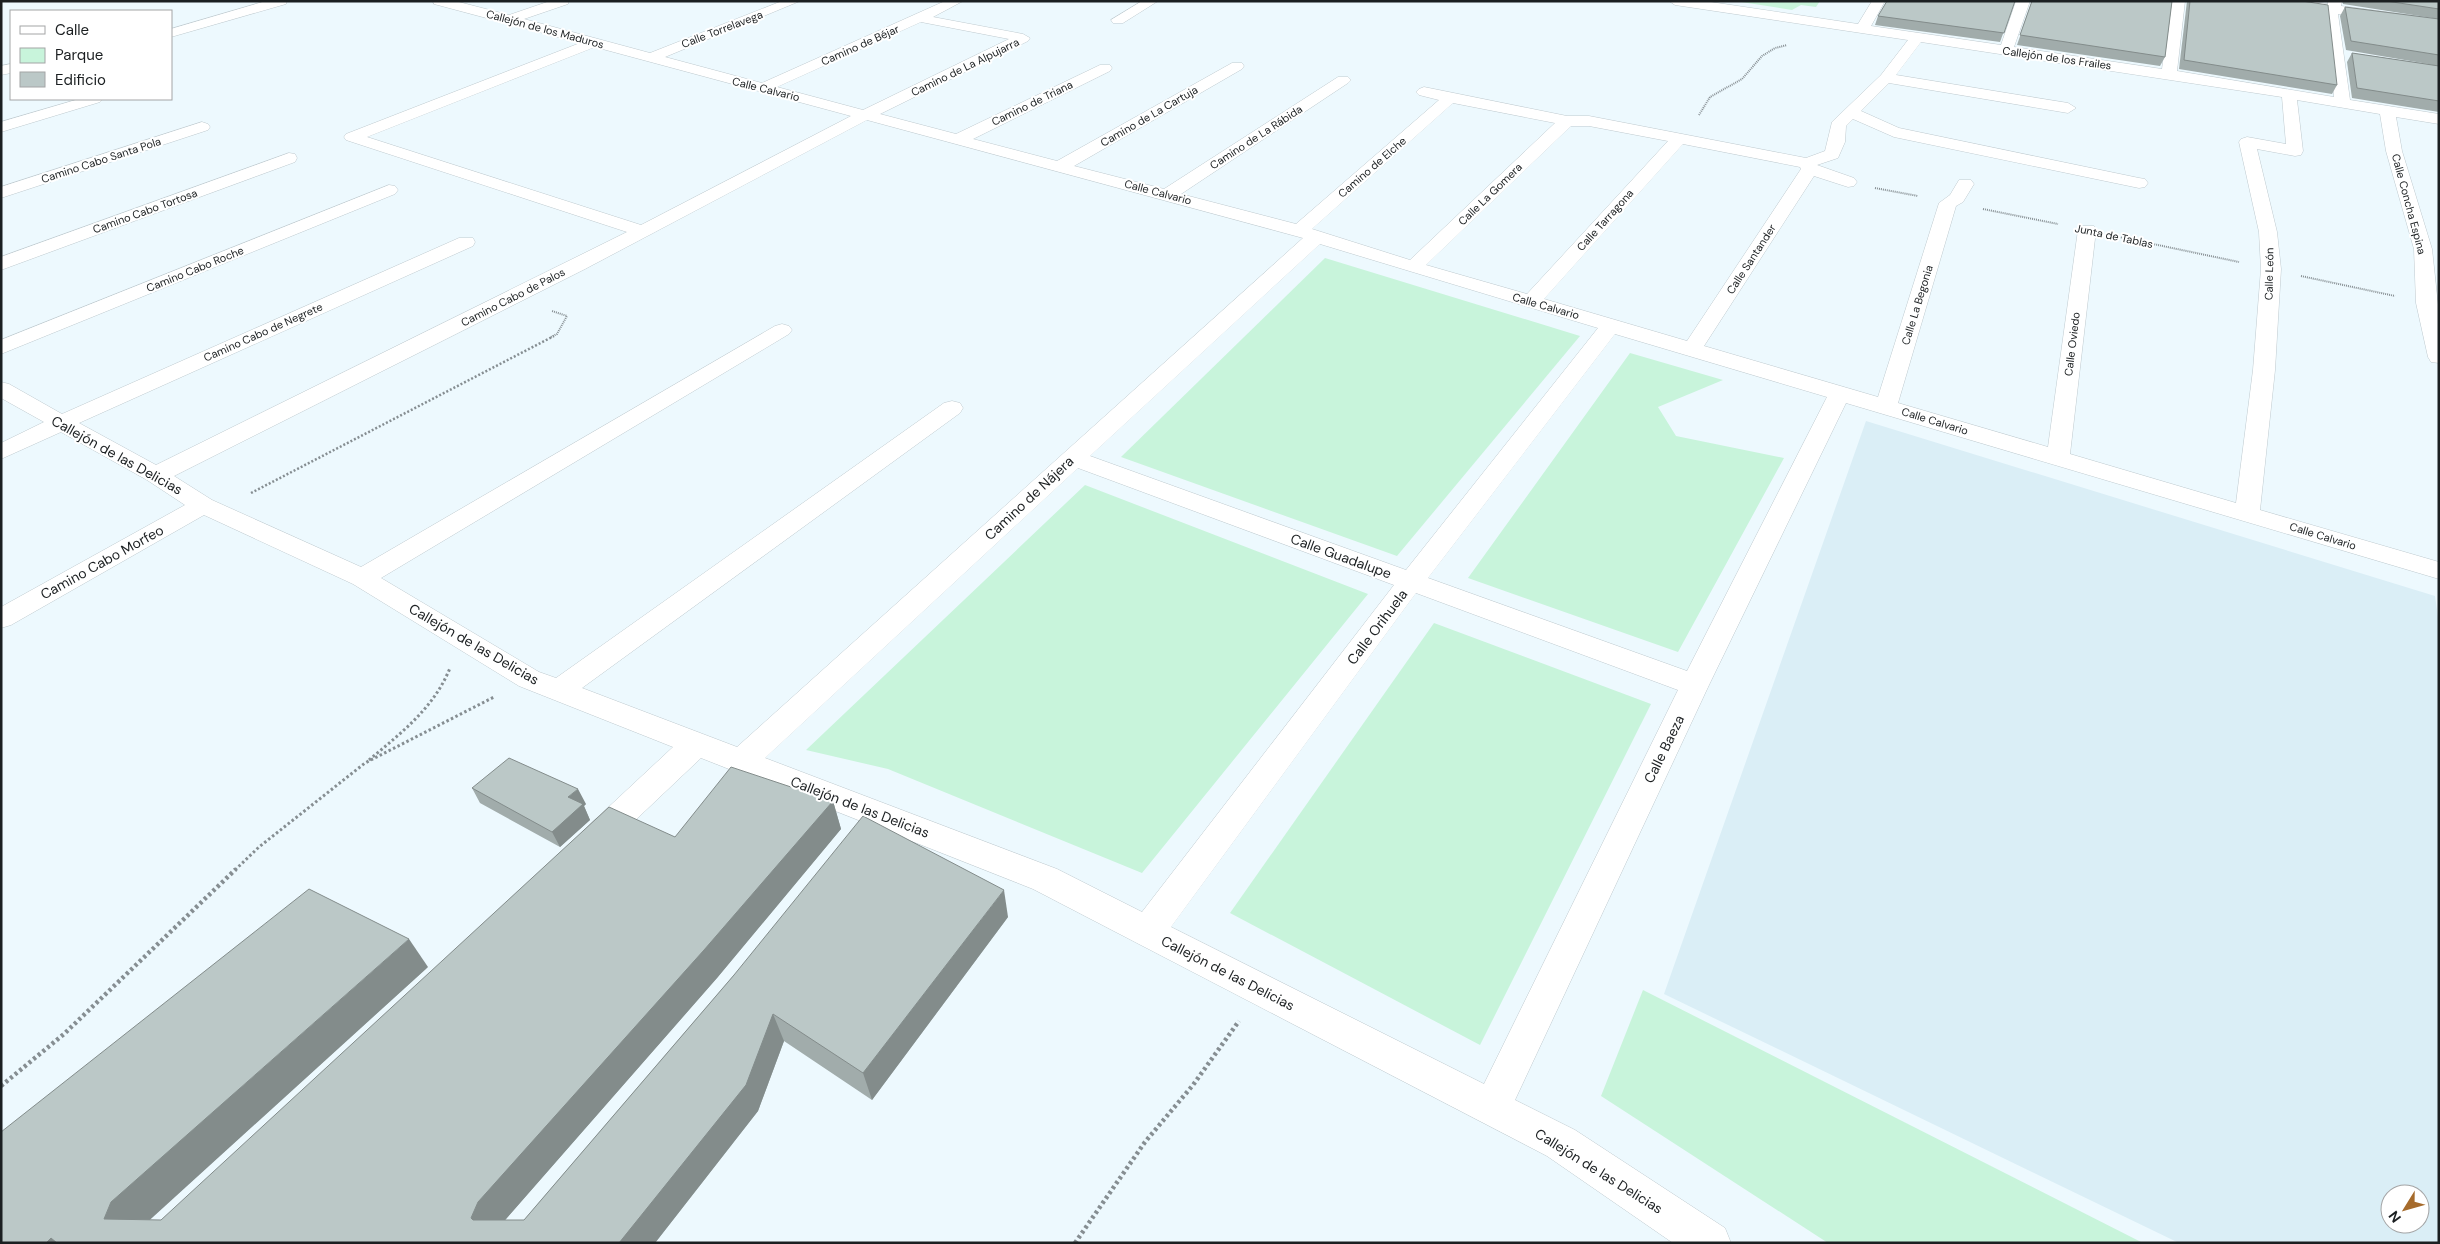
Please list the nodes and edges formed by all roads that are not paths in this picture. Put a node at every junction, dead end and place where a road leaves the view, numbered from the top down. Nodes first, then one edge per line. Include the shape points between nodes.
1 (281, 1) edge
2 (439, 1) edge
3 (476, 1) edge
4 (563, 1) edge
5 (794, 1) edge
6 (957, 1) edge
7 (1152, 1) edge
8 (1675, 1) edge
9 (1878, 1) edge
10 (2023, 1) edge
11 (2178, 1) edge
12 (2275, 1) edge
13 (2333, 5) edge
14 (460, 6) junction
15 (920, 18) junction
16 (509, 20) junction
17 (1118, 20) dead end
18 (2439, 23) edge
19 (1862, 29) junction
20 (172, 33) edge
21 (1917, 37) junction
22 (595, 42) junction
23 (2006, 50) junction
24 (2337, 56) junction
25 (650, 58) junction
26 (2356, 58) edge
27 (1237, 66) dead end
28 (1105, 68) dead end
29 (2169, 74) junction
30 (1886, 78) junction
31 (1343, 80) dead end
32 (762, 88) junction
33 (1424, 92) dead end
34 (2289, 95) junction
35 (92, 100) edge
36 (1445, 103) dead end
37 (2343, 104) junction
38 (2068, 108) dead end
39 (2387, 111) junction
40 (1853, 112) junction
41 (867, 114) junction
42 (2439, 119) edge
43 (1566, 121) junction
44 (202, 126) dead end
45 (1, 127) edge
46 (1680, 138) junction
47 (959, 139) junction
48 (289, 158) dead end
49 (1061, 166) junction
50 (1808, 166) junction
51 (1848, 182) road end
52 (2139, 183) dead end
53 (1964, 184) dead end
54 (389, 190) dead end
55 (1, 193) edge
56 (1169, 194) junction
57 (2087, 230) road end
58 (642, 231) junction
59 (1308, 233) junction
60 (466, 242) dead end
61 (1, 264) edge
62 (1413, 267) junction
63 (1531, 302) junction
64 (1611, 325) junction
65 (782, 330) dead end
66 (1, 348) edge
67 (1692, 349) junction
68 (2439, 357) edge
69 (1, 390) edge
70 (1840, 393) junction
71 (1886, 406) junction
72 (952, 408) dead end
73 (60, 423) junction
74 (1, 452) edge
75 (1073, 458) junction
76 (2058, 458) junction
77 (156, 475) junction
78 (210, 508) junction
79 (2247, 513) junction
80 (2439, 571) edge
81 (362, 578) junction
82 (1411, 582) junction
83 (1, 619) edge
84 (1695, 685) junction
85 (560, 690) junction
86 (696, 744) junction
87 (742, 761) junction
88 (876, 812) junction
89 (850, 843) edge
90 (569, 863) edge
91 (1147, 932) junction
92 (1492, 1107) junction
93 (1710, 1243) edge

1 - 20 street
2 - 14 street, Callejón de los Maduros
3 - 14 street
4 - 16 street
5 - 25 street, Calle Torrelavega
6 - 15 street, Camino de Béjar
7 - 17 street
8 - 19 street, Callejón de los Frailes
9 - 19 street
10 - 23 street
11 - 29 street
12 - 13 street
13 - 18 street
13 - 24 street
14 - 16 street, Callejón de los Maduros
15 - 32 street, Camino de Béjar
15 - 41 street, Camino de La Alpujarra via 1023,38
16 - 22 street, Callejón de los Maduros
19 - 21 street, Callejón de los Frailes
21 - 23 street, Callejón de los Frailes
21 - 30 street
22 - 25 street, Callejón de los Maduros
22 - 58 street via 352,138
23 - 29 street, Callejón de los Frailes
24 - 26 street
24 - 37 street
25 - 32 street, Calle Calvario
27 - 49 street, Camino de La Cartuja
28 - 47 street, Camino de Triana
29 - 34 street, Callejón de los Frailes
30 - 38 street
30 - 40 street
31 - 56 street, Camino de La Rábida
32 - 41 street, Calle Calvario
33 - 43 street
34 - 37 street, Callejón de los Frailes
34 - 79 street, Calle León via 2295,151 2247,142 2268,232 2271,269 2264,370
35 - 45 street
36 - 59 street, Camino de Elche
37 - 39 street, Callejón de los Frailes
39 - 42 street, Callejón de los Frailes
39 - 68 street, Calle Concha Espina via 2394,150 2423,249 2426,303
40 - 50 street via 1838,126 1832,154
40 - 52 street via 1894,132
41 - 47 street, Calle Calvario
41 - 58 street, Camino Cabo de Palos
43 - 46 street via 1588,121
43 - 62 street, Calle La Gomera
44 - 55 street, Camino Cabo Santa Pola
46 - 50 street
46 - 63 street, Calle Tarragona
47 - 49 street, Calle Calvario
48 - 61 street, Camino Cabo Tortosa
49 - 56 street, Calle Calvario
50 - 51 street
50 - 67 street, Calle Santander
53 - 71 street, Calle La Begonia via 1957,198 1948,203
54 - 66 street, Camino Cabo Roche
56 - 59 street, Calle Calvario
57 - 76 street, Calle Oviedo
58 - 77 street, Camino Cabo de Palos
59 - 62 street, Calle Calvario
59 - 75 street, Camino de Nájera
60 - 73 street, Camino Cabo de Negrete
62 - 63 street, Calle Calvario
63 - 64 street, Calle Calvario
64 - 67 street, Calle Calvario
64 - 82 street, Calle Orihuela
65 - 81 street
67 - 70 street, Calle Calvario
69 - 73 street, Callejón de las Delicias
70 - 71 street, Calle Calvario
70 - 84 street, Calle Baeza
71 - 76 street, Calle Calvario
72 - 85 street
73 - 74 street
73 - 77 street, Callejón de las Delicias
75 - 82 street, Calle Guadalupe
75 - 87 street, Camino de Nájera
76 - 79 street, Calle Calvario
77 - 78 street, Callejón de las Delicias
78 - 81 street, Callejón de las Delicias
78 - 83 street, Camino Cabo Morfeo
79 - 80 street, Calle Calvario
81 - 85 street, Callejón de las Delicias via 529,680
82 - 84 street, Calle Guadalupe
82 - 91 street, Calle Orihuela
84 - 92 street, Calle Baeza
85 - 86 street, Callejón de las Delicias
86 - 87 street, Callejón de las Delicias
86 - 90 street
87 - 88 street, Callejón de las Delicias
88 - 89 street
88 - 91 street, Callejón de las Delicias via 1045,879
91 - 92 street, Callejón de las Delicias
92 - 93 street, Callejón de las Delicias via 1560,1143

